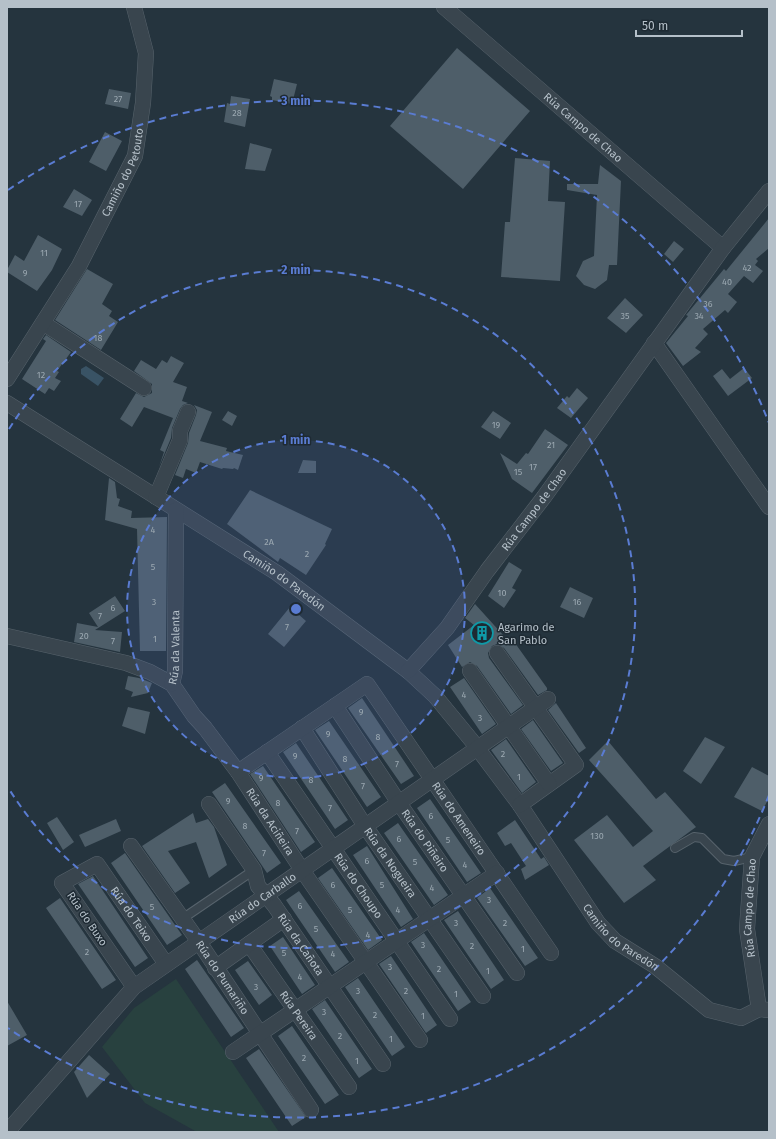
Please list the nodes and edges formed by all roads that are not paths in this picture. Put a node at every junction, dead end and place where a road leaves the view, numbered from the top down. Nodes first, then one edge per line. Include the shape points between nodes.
1 (134, 7) edge
2 (444, 7) edge
3 (769, 190) edge
4 (723, 248) junction
5 (43, 322) junction
6 (654, 343) junction
7 (7, 379) edge
8 (144, 388) dead end
9 (7, 403) edge
10 (188, 412) dead end
11 (156, 497) junction
12 (769, 507) edge
13 (176, 510) junction
14 (7, 636) edge
15 (497, 653) dead end
16 (408, 671) junction
17 (470, 671) dead end
18 (172, 684) junction
19 (548, 699) dead end
20 (335, 706) junction
21 (535, 708) junction
22 (509, 726) junction
23 (302, 728) junction
24 (478, 749) junction
25 (267, 752) junction
26 (238, 772) junction
27 (433, 779) junction
28 (549, 784) junction
29 (399, 803) junction
30 (209, 804) dead end
31 (520, 805) junction
32 (769, 824) edge
33 (365, 826) junction
34 (131, 846) dead end
35 (675, 848) dead end
36 (332, 849) junction
37 (752, 857) junction
38 (97, 864) joint
39 (254, 870) junction
40 (302, 870) junction
41 (497, 873) junction
42 (265, 895) junction
43 (463, 896) junction
44 (182, 919) junction
45 (284, 919) junction
46 (430, 919) junction
47 (199, 942) junction
48 (396, 942) junction
49 (249, 944) junction
50 (551, 953) dead end
51 (367, 962) junction
52 (166, 964) junction
53 (215, 968) junction
54 (516, 973) dead end
55 (134, 987) junction
56 (330, 987) junction
57 (482, 996) dead end
58 (295, 1010) junction
59 (764, 1010) edge
60 (450, 1019) dead end
61 (259, 1034) junction
62 (420, 1040) dead end
63 (233, 1052) dead end
64 (383, 1064) dead end
65 (349, 1087) dead end
66 (311, 1110) dead end
67 (7, 1132) edge

1 - 5 street, Camiño do Petouto via 146,53 143,103 135,156 79,266
2 - 4 street, Rúa Campo de Chao
3 - 4 street, Rúa Campo de Chao
4 - 6 street, Rúa Campo de Chao
5 - 7 street, Camiño do Petouto
5 - 8 street
6 - 12 street
6 - 16 street, Rúa Campo de Chao via 447,628
9 - 11 street, Camiño do Paredón
10 - 11 street via 180,431 180,440
11 - 13 street, Camiño do Paredón
13 - 16 street, Camiño do Paredón via 277,573
13 - 18 street, Rúa da Valenta via 175,671
14 - 18 street, Rúa da Valenta via 126,663
15 - 21 street
16 - 24 street, Camiño do Paredón via 435,696
17 - 22 street
18 - 26 street, Rúa da Aciñeira
19 - 21 street, Rúa do Carballo
20 - 23 street
20 - 27 street, Rúa do Ameneiro via 367,684
20 - 29 street, Rúa do Piñeiro
21 - 22 street, Rúa do Carballo
21 - 28 street via 576,765
22 - 24 street, Rúa do Carballo
22 - 28 street
23 - 25 street
23 - 33 street, Rúa da Nogueira
24 - 27 street, Rúa do Carballo
24 - 31 street, Camiño do Paredón
25 - 26 street
25 - 36 street, Rúa do Choupo
26 - 40 street, Rúa da Aciñeira
27 - 29 street, Rúa do Carballo
27 - 41 street, Rúa do Ameneiro
28 - 31 street
29 - 33 street, Rúa do Carballo
29 - 43 street, Rúa do Piñeiro
30 - 39 street, Rúa da Cañota
31 - 59 street, Camiño do Paredón via 598,923 615,941 655,966 709,1010 741,1018
32 - 37 street, Rúa Campo de Chao
33 - 36 street, Rúa do Carballo
33 - 46 street, Rúa da Nogueira
34 - 44 street, Rúa do Pumariño
35 - 37 lane via 694,837 702,838 723,859 734,861
36 - 40 street, Rúa do Carballo
36 - 48 street, Rúa do Choupo
37 - 59 street, Rúa Campo de Chao via 747,929
38 - 52 street, Rúa do Teixo
38 - 55 street, Rúa do Buxo via 62,883
39 - 42 street, Rúa da Cañota via 258,886
39 - 44 lane
40 - 42 street, Rúa do Carballo
40 - 51 street, Rúa da Aciñeira
41 - 43 street
41 - 50 street, Rúa do Ameneiro
42 - 45 street, Rúa da Cañota
42 - 47 street, Rúa do Carballo
43 - 46 street
43 - 54 street, Rúa do Piñeiro
44 - 47 street, Rúa do Pumariño
45 - 49 street
45 - 56 street, Rúa da Cañota
46 - 48 street
46 - 57 street, Rúa da Nogueira
47 - 52 street, Rúa do Carballo
47 - 53 street, Rúa do Pumariño
48 - 51 street
48 - 60 street, Rúa do Choupo
49 - 53 street
49 - 58 street, Rúa Pereira
51 - 56 street
51 - 62 street, Rúa da Aciñeira
52 - 55 street, Rúa do Carballo
53 - 61 street, Rúa do Pumariño
55 - 67 street, Rúa do Carballo
56 - 58 street
56 - 64 street, Rúa da Cañota
58 - 61 street
58 - 65 street, Rúa Pereira
61 - 63 street
61 - 66 street, Rúa do Pumariño

